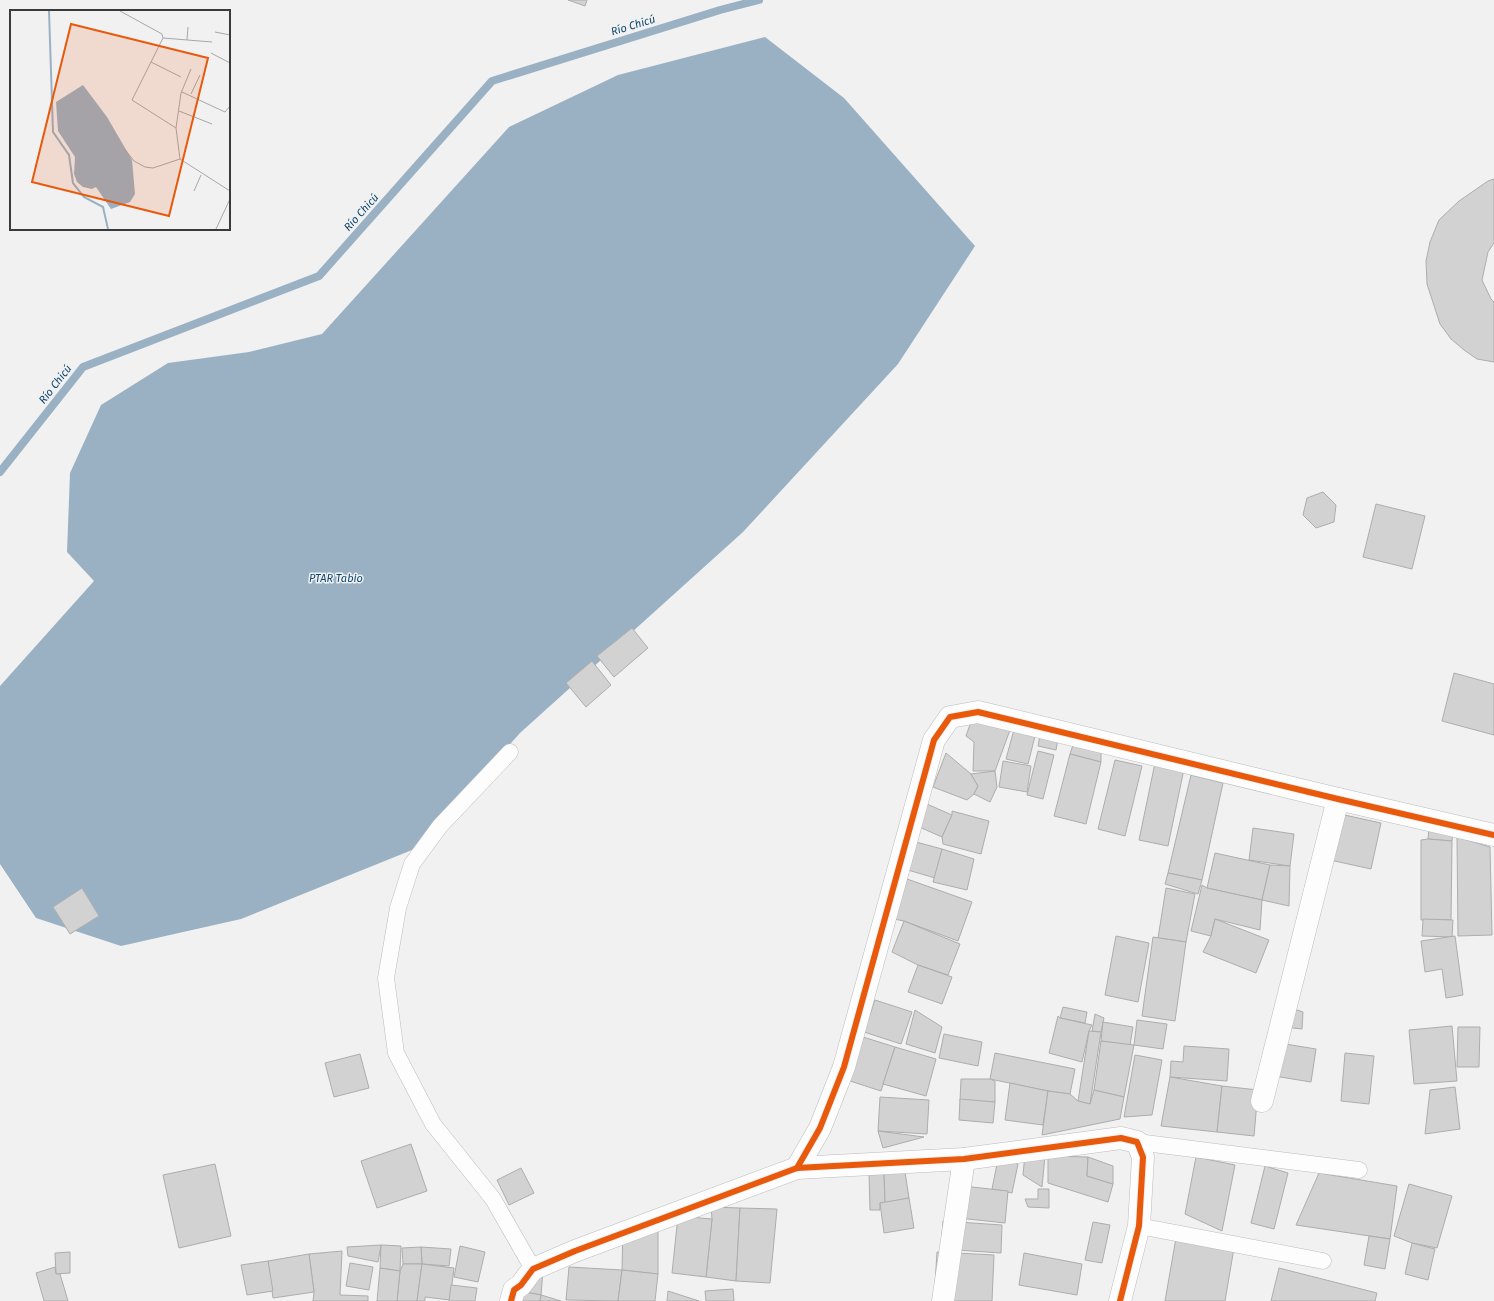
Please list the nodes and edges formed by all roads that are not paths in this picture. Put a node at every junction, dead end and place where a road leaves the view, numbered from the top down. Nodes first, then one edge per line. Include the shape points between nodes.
1 (510, 752) dead end
2 (1338, 799) junction
3 (1494, 835) edge
4 (1262, 1101) dead end
5 (1136, 1142) junction
6 (964, 1159) junction
7 (797, 1168) junction
8 (1359, 1170) dead end
9 (1139, 1226) junction
10 (1323, 1261) dead end
11 (533, 1269) junction
12 (511, 1301) edge
13 (944, 1301) edge
14 (1120, 1301) edge

1 - 11 lane via 440,826 412,864 398,908 386,978 396,1053 433,1124 493,1200
2 - 3 street
2 - 4 street
2 - 7 street via 978,712 950,718 934,740 844,1067 820,1128
5 - 6 street via 1121,1138
5 - 8 lane
5 - 9 street via 1142,1157
6 - 7 street
6 - 13 street
7 - 11 street
9 - 10 lane
9 - 14 street
11 - 12 street via 514,1290

